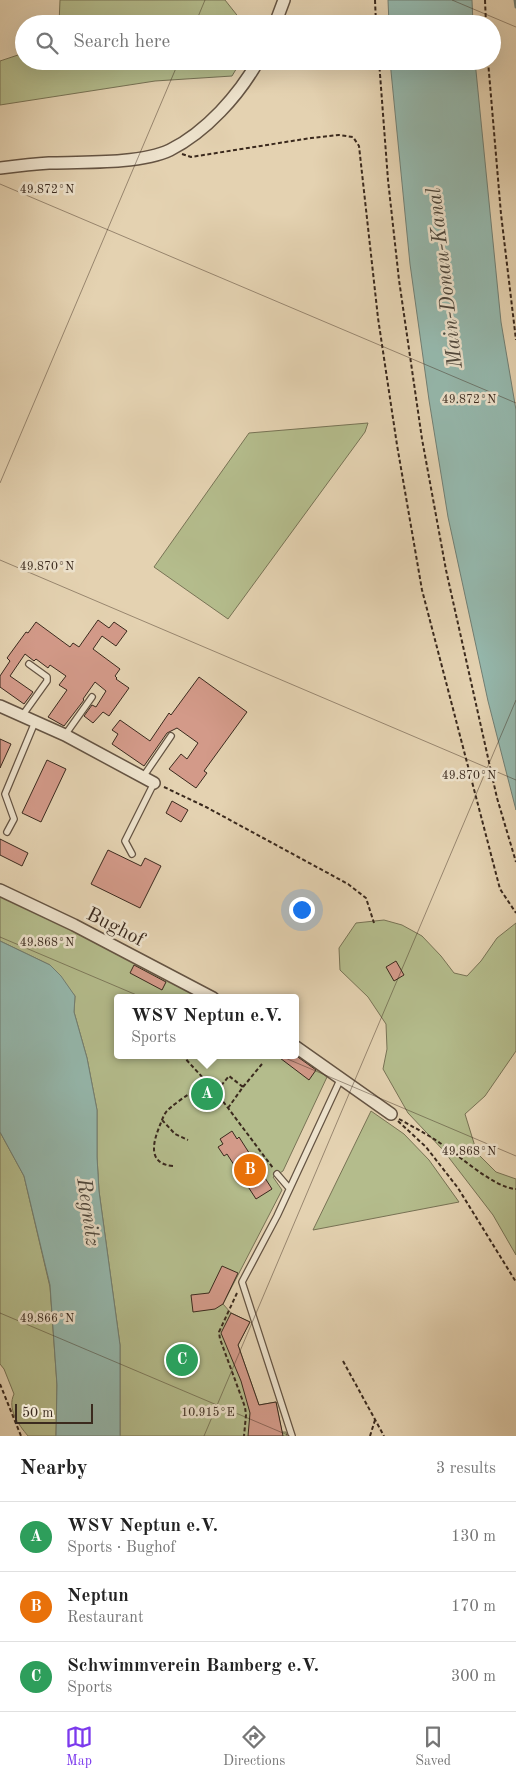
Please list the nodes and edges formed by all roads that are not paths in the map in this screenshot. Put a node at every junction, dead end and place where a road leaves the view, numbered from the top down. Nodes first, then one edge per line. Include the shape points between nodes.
1 (284, 0) edge
2 (278, 15) edge
3 (253, 70) edge
4 (0, 168) edge
5 (29, 664) dead end
6 (92, 697) dead end
7 (0, 706) edge
8 (22, 716) junction
9 (35, 722) junction
10 (65, 735) junction
11 (171, 736) dead end
12 (143, 777) junction
13 (154, 783) joint
14 (7, 832) dead end
15 (132, 854) dead end
16 (0, 890) edge
17 (205, 994) edge
18 (299, 1049) edge
19 (342, 1078) junction
20 (391, 1114) road end
21 (277, 1174) road end
22 (289, 1188) junction
23 (292, 1436) edge

1 - 2 street
3 - 4 street via 225,107 200,130 170,150 146,157
5 - 8 lane via 47,681
6 - 10 lane
7 - 8 street
8 - 9 street
9 - 10 street
9 - 14 lane via 5,794 14,819
10 - 12 street
11 - 12 lane
12 - 13 street
13 - 15 lane via 125,841
16 - 17 street, Bughof
18 - 19 street
19 - 20 street
19 - 22 lane
21 - 22 lane
22 - 23 lane via 242,1282

